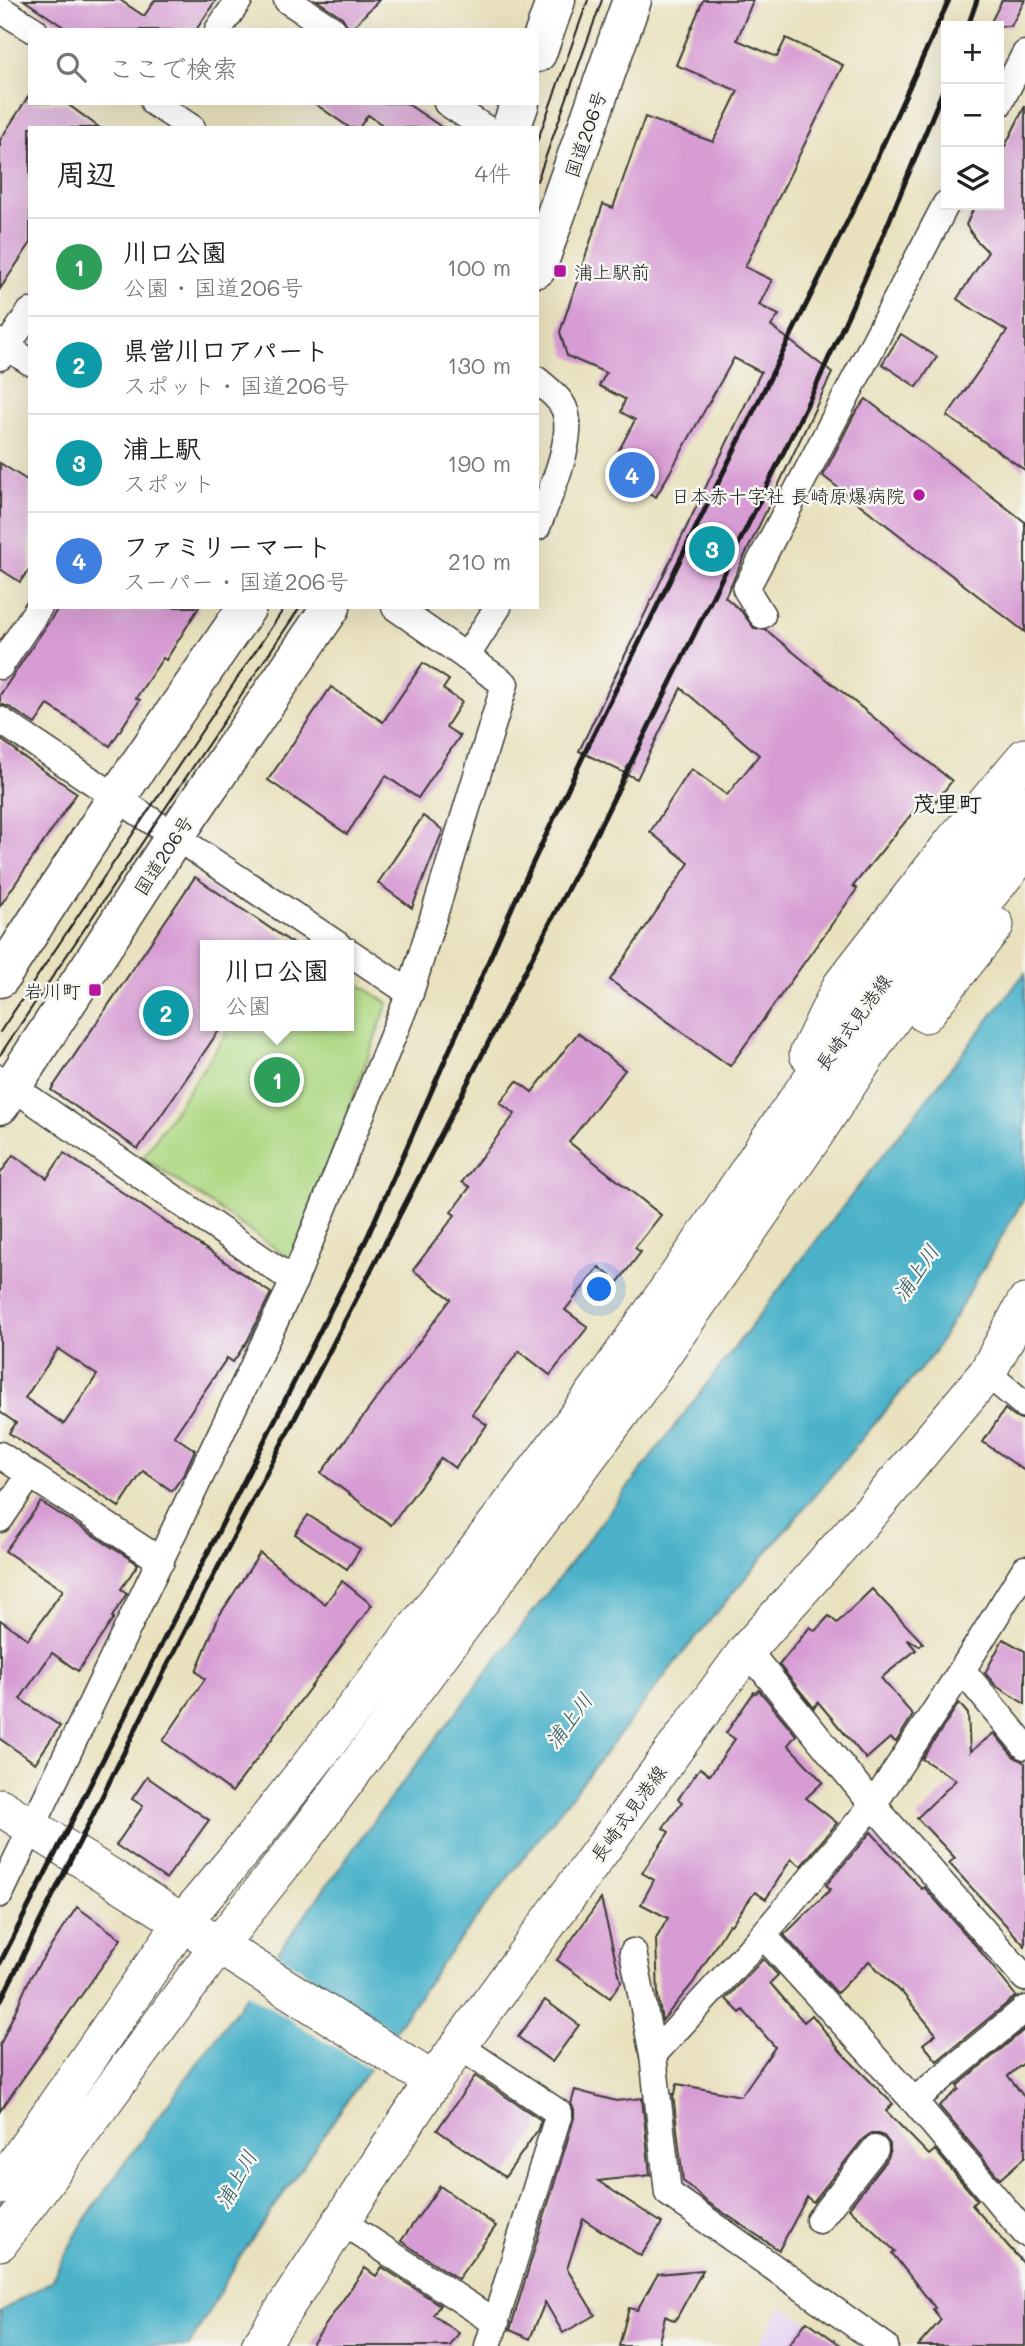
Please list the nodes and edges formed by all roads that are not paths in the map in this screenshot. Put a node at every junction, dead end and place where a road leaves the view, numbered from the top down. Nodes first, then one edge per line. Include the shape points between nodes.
1 (239, 0) edge
2 (287, 0) edge
3 (556, 0) edge
4 (632, 0) edge
5 (0, 9) edge
6 (31, 28) edge
7 (219, 28) edge
8 (330, 28) edge
9 (539, 47) edge
10 (1025, 54) edge
11 (1004, 94) edge
12 (450, 105) edge
13 (519, 105) edge
14 (160, 111) edge
15 (188, 126) edge
16 (482, 126) edge
17 (512, 126) edge
18 (943, 210) edge
19 (539, 262) edge
20 (28, 315) edge
21 (2, 348) edge
22 (28, 361) edge
23 (539, 382) edge
24 (539, 522) edge
25 (38, 609) edge
26 (246, 609) edge
27 (330, 609) edge
28 (398, 609) edge
29 (497, 609) edge
30 (762, 615) dead end
31 (466, 657) junction
32 (0, 666) edge
33 (0, 720) edge
34 (1025, 757) edge
35 (117, 797) junction
36 (1025, 804) edge
37 (175, 836) junction
38 (1025, 851) edge
39 (1025, 889) edge
40 (331, 940) edge
41 (354, 955) edge
42 (0, 978) edge
43 (410, 993) junction
44 (4, 1089) edge
45 (770, 1138) junction
46 (810, 1142) junction
47 (709, 1260) junction
48 (294, 1281) junction
49 (1025, 1303) edge
50 (987, 1373) junction
51 (1025, 1405) edge
52 (0, 1455) edge
53 (30, 1475) junction
54 (0, 1519) edge
55 (161, 1561) junction
56 (1025, 1569) edge
57 (747, 1650) junction
58 (962, 1670) junction
59 (1025, 1746) edge
60 (873, 1805) junction
61 (0, 1807) edge
62 (31, 1827) junction
63 (0, 1894) edge
64 (182, 1923) junction
65 (763, 1935) junction
66 (632, 1952) dead end
67 (230, 1954) junction
68 (1025, 1978) edge
69 (1025, 2009) edge
70 (459, 2046) junction
71 (653, 2055) junction
72 (419, 2073) junction
73 (914, 2101) junction
74 (876, 2149) dead end
75 (0, 2186) edge
76 (819, 2220) dead end
77 (341, 2221) junction
78 (1025, 2233) edge
79 (0, 2242) edge
80 (492, 2335) edge
81 (260, 2346) edge
82 (885, 2346) edge

1 - 7 street
2 - 8 street
3 - 9 highway
4 - 19 highway, 国道206号
5 - 6 street
10 - 11 street
12 - 16 street
13 - 17 highway
14 - 15 street
18 - 30 street via 746,589
20 - 21 street
21 - 22 street
23 - 24 street via 562,404 568,434
25 - 32 street
26 - 35 highway
27 - 37 highway, 国道206号
28 - 31 street
29 - 31 street
31 - 43 street via 505,684
33 - 35 street
34 - 45 main road via 841,986
35 - 37 street
35 - 42 highway
36 - 45 main road, 長崎式見港線 via 869,998
37 - 40 street
37 - 44 highway, 国道206号
38 - 46 main road, 長崎式見港線 via 939,954
39 - 46 main road via 892,1056
41 - 43 street
43 - 48 street
44 - 48 street
45 - 47 main road, 長崎式見港線
46 - 47 main road, 長崎式見港線
47 - 64 main road via 600,1386 285,1797
47 - 67 main road via 635,1394 305,1836
48 - 55 street
49 - 50 main road, 長崎式見港線
50 - 51 street
50 - 57 main road, 長崎式見港線
52 - 53 street
53 - 54 street
53 - 55 street
55 - 62 street
56 - 58 street
57 - 60 street
57 - 70 main road, 長崎式見港線
58 - 59 street
58 - 60 street
60 - 65 street
60 - 68 street
61 - 62 main road
62 - 63 street
62 - 64 main road
64 - 67 main road
64 - 75 main road
65 - 71 street
65 - 73 street
66 - 71 street
67 - 72 main road
67 - 79 main road
69 - 73 street
70 - 72 main road, 長崎式見港線
70 - 80 street via 559,2113
71 - 82 street via 668,2193
72 - 77 main road, 長崎式見港線
73 - 78 street
74 - 76 street
77 - 80 street
77 - 81 main road, 長崎式見港線

